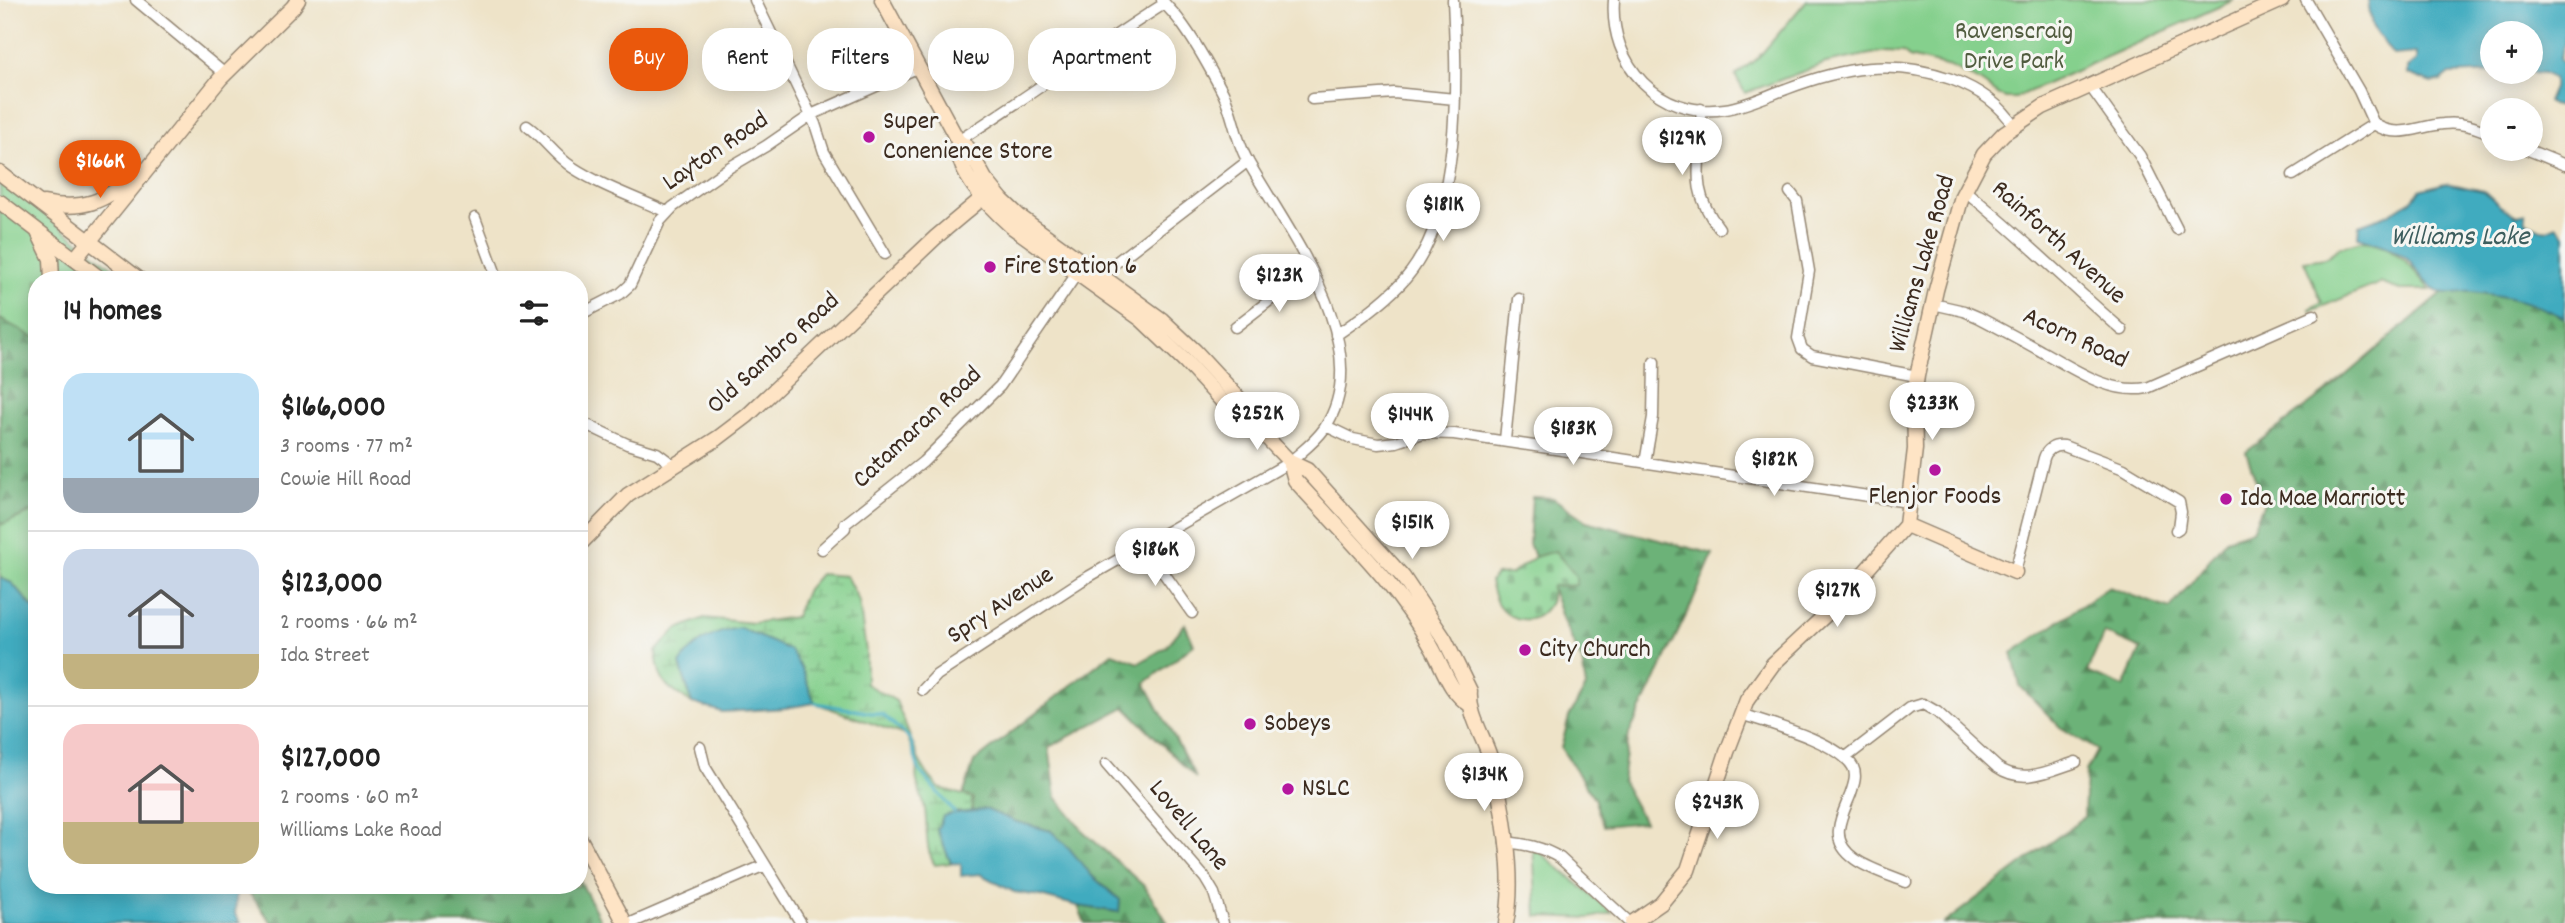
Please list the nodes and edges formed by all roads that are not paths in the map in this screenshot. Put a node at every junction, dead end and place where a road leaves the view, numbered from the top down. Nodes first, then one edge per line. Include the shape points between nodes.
1 (136, 0) edge
2 (298, 0) edge
3 (755, 0) edge
4 (882, 0) edge
5 (1453, 0) edge
6 (1614, 0) edge
7 (2282, 0) edge
8 (2306, 0) edge
9 (1163, 2) edge
10 (918, 68) junction
11 (225, 74) junction
12 (2090, 86) junction
13 (1312, 99) dead end
14 (1455, 99) junction
15 (1701, 109) junction
16 (811, 115) junction
17 (2374, 124) junction
18 (527, 126) dead end
19 (2014, 126) junction
20 (2480, 130) edge
21 (958, 141) junction
22 (2543, 156) edge
23 (1248, 161) junction
24 (151, 163) junction
25 (2565, 165) edge
26 (0, 173) edge
27 (2293, 175) dead end
28 (1964, 190) junction
29 (1790, 192) dead end
30 (988, 193) junction
31 (37, 201) junction
32 (0, 202) edge
33 (667, 212) junction
34 (475, 218) dead end
35 (33, 225) junction
36 (1718, 228) dead end
37 (2177, 229) dead end
38 (91, 242) junction
39 (885, 254) dead end
40 (75, 259) junction
41 (1081, 268) junction
42 (52, 271) edge
43 (91, 271) edge
44 (128, 271) edge
45 (495, 271) edge
46 (1313, 273) junction
47 (1101, 274) junction
48 (1520, 299) dead end
49 (1933, 304) junction
50 (588, 310) edge
51 (2314, 315) dead end
52 (1235, 327) dead end
53 (2122, 330) dead end
54 (1336, 335) junction
55 (1654, 362) dead end
56 (1917, 376) junction
57 (1249, 419) junction
58 (588, 425) edge
59 (1325, 426) junction
60 (1505, 440) junction
61 (1290, 462) junction
62 (1645, 463) junction
63 (673, 465) junction
64 (1908, 502) junction
65 (1906, 525) junction
66 (2176, 530) dead end
67 (588, 536) edge
68 (1144, 545) junction
69 (821, 549) dead end
70 (2015, 572) joint
71 (1192, 613) dead end
72 (923, 690) dead end
73 (1741, 714) junction
74 (700, 747) dead end
75 (1845, 758) junction
76 (2076, 762) dead end
77 (1106, 764) dead end
78 (1505, 842) junction
79 (588, 854) edge
80 (765, 865) junction
81 (1906, 882) dead end
82 (625, 923) edge
83 (631, 923) edge
84 (801, 923) edge
85 (1223, 923) edge
86 (1506, 923) edge
87 (1631, 923) edge

1 - 11 street
2 - 11 main road
3 - 16 street
4 - 10 main road
5 - 14 street
6 - 15 street via 1618,44 1636,75 1665,99
7 - 12 main road, Williams Lake Road
8 - 17 street
9 - 21 street
9 - 23 street via 1179,18 1224,95
10 - 16 street, Layton Road
10 - 21 main road
11 - 24 main road
12 - 19 main road, Williams Lake Road
12 - 37 street via 2140,156
13 - 14 street via 1394,93
14 - 54 street via 1448,171 1426,246 1392,291
15 - 19 street via 1740,106 1835,72 1894,66 1962,84 1996,105
15 - 36 street via 1698,180
16 - 33 street, Layton Road
16 - 39 street via 824,152
17 - 20 street via 2396,133 2458,124
17 - 27 street
18 - 33 street via 571,166
19 - 28 main road, Williams Lake Road via 1984,154
21 - 30 main road via 957,155
22 - 25 street
23 - 46 street
23 - 47 street
24 - 31 main road via 97,201 72,207
24 - 38 main road
26 - 31 main road
28 - 49 main road, Williams Lake Road
28 - 53 street, Rainforth Avenue
29 - 56 street via 1797,201 1809,271 1798,338 1802,349 1812,356
30 - 41 main road via 1011,226
30 - 63 main road, Old Sambro Road via 747,416
31 - 38 main road
32 - 35 main road
33 - 50 street, Layton Road via 631,285
34 - 45 street
35 - 40 main road
35 - 42 main road via 46,245
38 - 40 main road
38 - 44 main road
40 - 43 main road
41 - 47 main road
41 - 57 main road via 1141,319 1234,414
41 - 69 street, Catamaran Road via 1000,386 923,462
46 - 52 street
46 - 54 street
47 - 57 main road via 1175,331 1244,404
48 - 60 street
49 - 51 street, Acorn Road via 1978,317 2109,385 2137,390
49 - 56 main road, Williams Lake Road
54 - 59 street via 1340,379 1336,405
55 - 62 street via 1653,417
56 - 64 main road, Williams Lake Road
57 - 61 main road
58 - 63 street via 657,453
59 - 60 street via 1378,444 1437,432
59 - 61 street, Spry Avenue
60 - 62 street
61 - 68 street, Spry Avenue
61 - 78 main road via 1295,480 1390,583 1457,696 1469,704 1492,767
62 - 64 street
63 - 67 main road, Old Sambro Road via 628,495
64 - 65 main road, Williams Lake Road
65 - 70 main road
65 - 73 main road via 1833,607 1773,664
66 - 70 street via 2179,502 2124,469 2056,446 2045,454
68 - 71 street
68 - 72 street, Spry Avenue via 937,675
73 - 75 street via 1807,736
73 - 87 main road via 1688,870 1661,903
74 - 80 street via 705,767
75 - 76 street via 1910,708 1923,705 2009,774 2028,777
75 - 81 street via 1855,776 1839,826 1841,844 1853,858
77 - 85 street, Lovell Lane via 1205,878
78 - 86 main road via 1510,881
78 - 87 street via 1547,850 1560,858
79 - 82 main road
80 - 83 street
80 - 84 street

